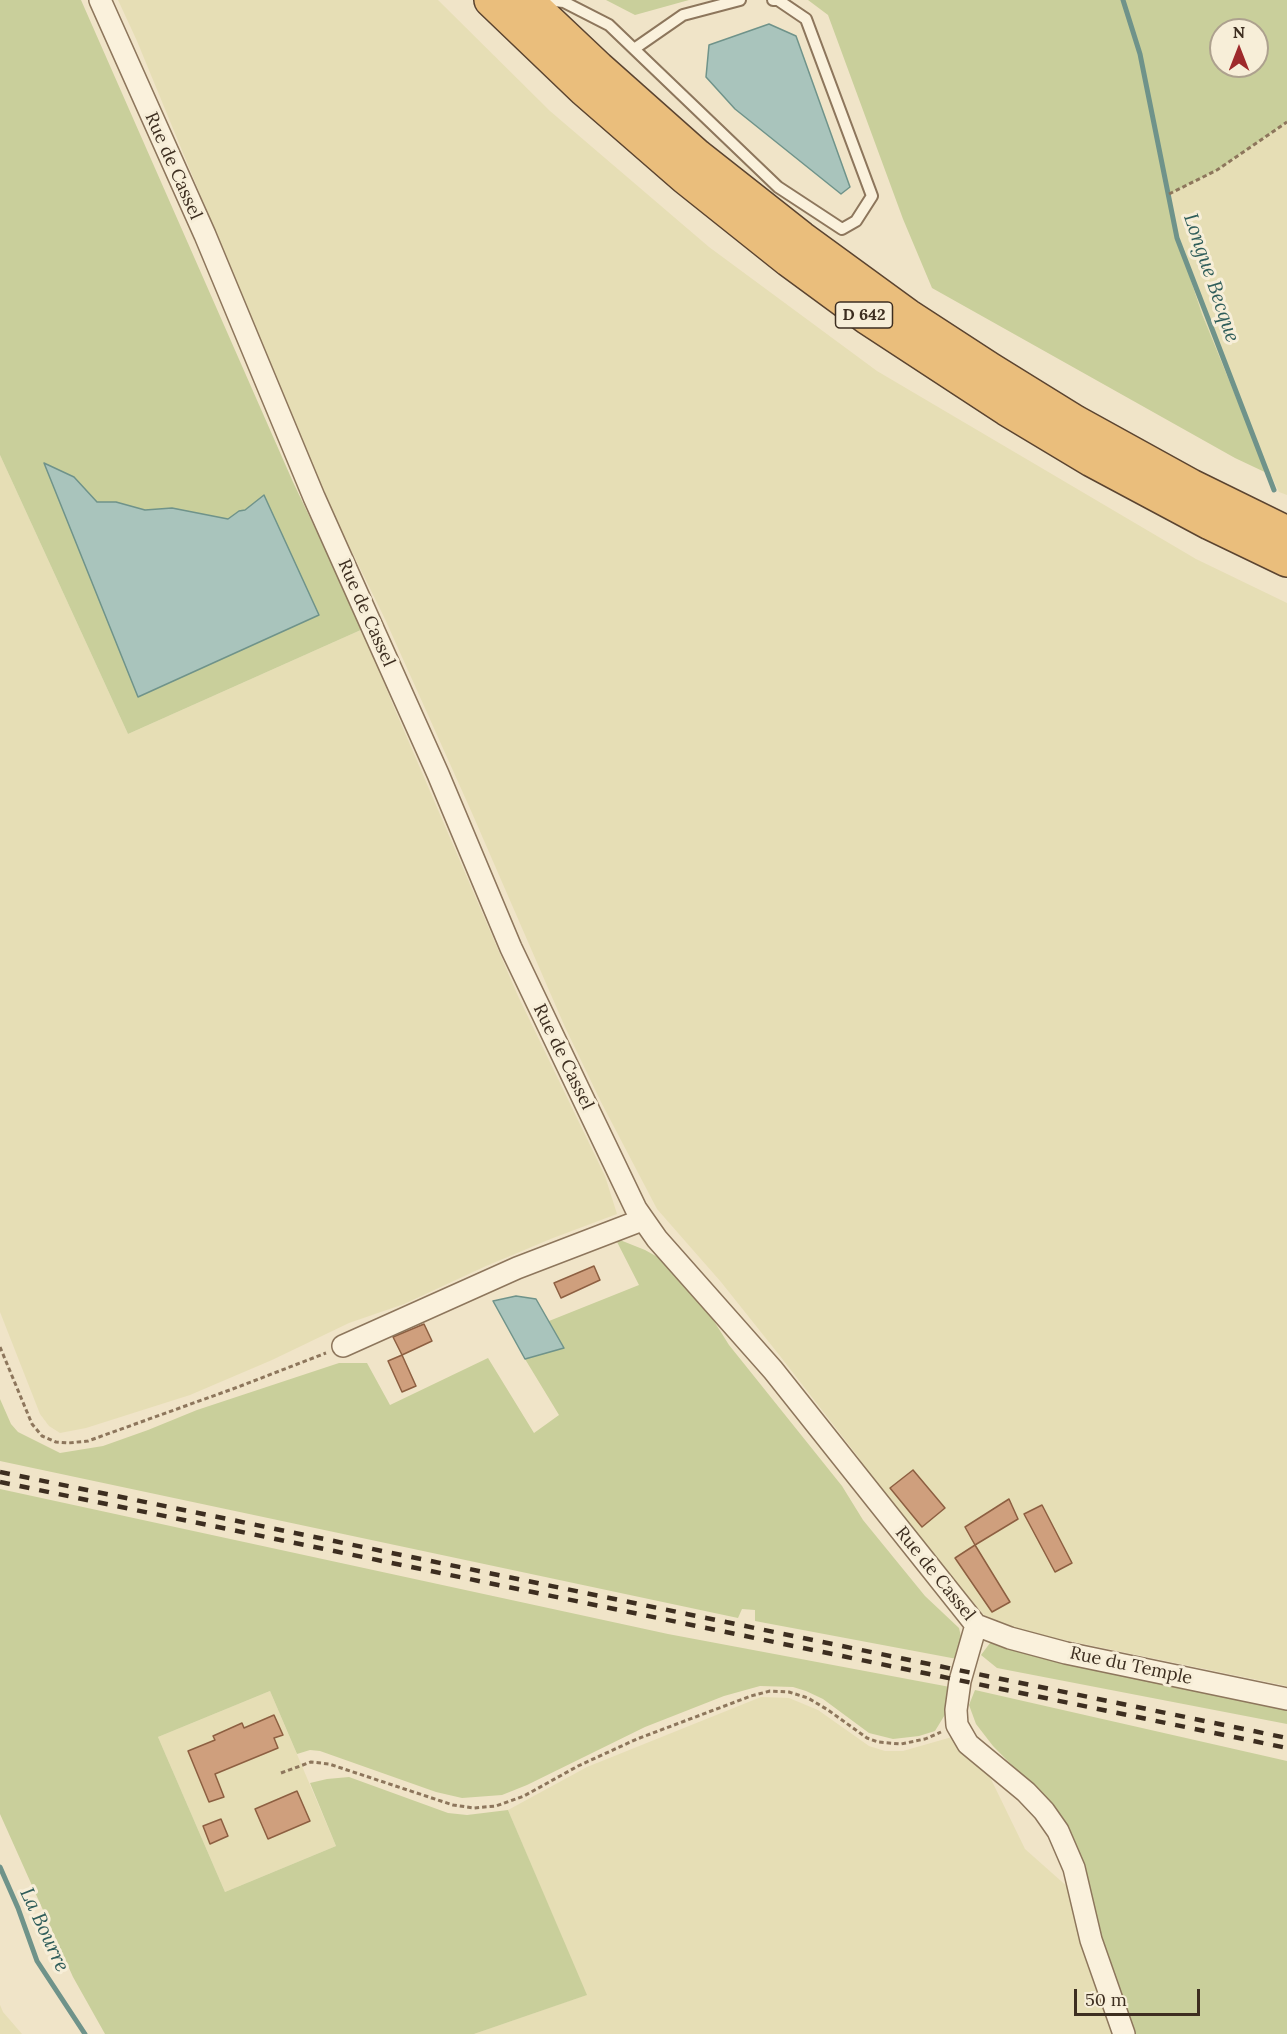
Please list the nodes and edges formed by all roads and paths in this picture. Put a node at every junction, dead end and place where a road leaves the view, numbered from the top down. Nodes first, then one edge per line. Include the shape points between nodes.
1 (100, 0) edge
2 (491, 0) edge
3 (526, 0) edge
4 (542, 0) edge
5 (740, 0) edge
6 (773, 0) edge
7 (634, 49) junction
8 (1287, 122) edge
9 (1169, 194) dead end
10 (1287, 533) edge
11 (1287, 560) edge
12 (642, 1220) junction
13 (343, 1346) joint
14 (0, 1347) edge
15 (976, 1625) junction
16 (1287, 1699) edge
17 (957, 1725) junction
18 (281, 1773) dead end
19 (1124, 2034) edge

1 - 12 street, Rue de Cassel via 511,948
2 - 11 highway, D 642 via 585,90 685,177 860,312 1092,460
3 - 10 highway, D 642 via 697,156 908,316 1075,422
4 - 7 lane via 564,2 609,25
5 - 7 lane via 683,15
6 - 7 lane via 806,19 872,196 856,221 842,229 778,187
8 - 9 path via 1217,170
12 - 13 street via 509,1271
12 - 15 street, Rue de Cassel via 773,1370
13 - 14 path via 123,1429 68,1443 42,1436 32,1424
15 - 16 street, Rue du Temple via 1066,1653
15 - 17 street, Rue de Cassel via 960,1681
17 - 18 path via 925,1739 885,1743 867,1738 808,1698 789,1692 761,1692 637,1739 524,1796 486,1807 439,1801 328,1764 311,1762
17 - 19 street via 968,1744 1026,1792 1058,1831 1074,1868 1091,1940

